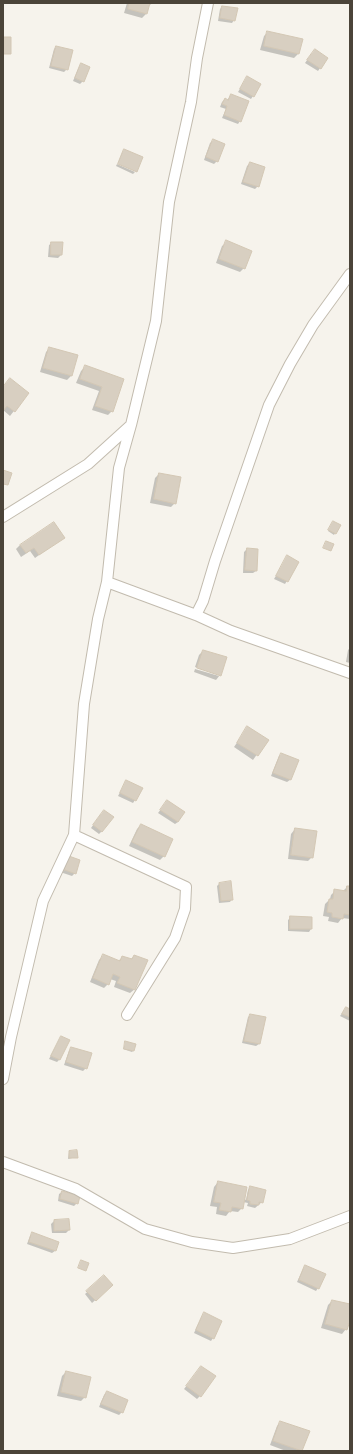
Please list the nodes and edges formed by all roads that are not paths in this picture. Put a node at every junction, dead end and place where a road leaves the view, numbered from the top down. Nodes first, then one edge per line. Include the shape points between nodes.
1 (208, 3) edge
2 (350, 274) edge
3 (131, 425) junction
4 (3, 517) edge
5 (107, 582) junction
6 (196, 616) junction
7 (350, 673) edge
8 (74, 835) junction
9 (127, 1014) dead end
10 (3, 1079) edge
11 (3, 1162) edge
12 (350, 1216) edge

1 - 3 street via 191,102 169,202 156,321
2 - 6 street via 313,325 269,405
3 - 4 street via 88,464
3 - 5 street via 119,468
5 - 6 street
5 - 8 street via 84,704
6 - 7 street
8 - 9 street via 186,887 185,909 175,938
8 - 10 street via 43,901
11 - 12 street via 76,1189 145,1229 192,1242 233,1248 290,1239

